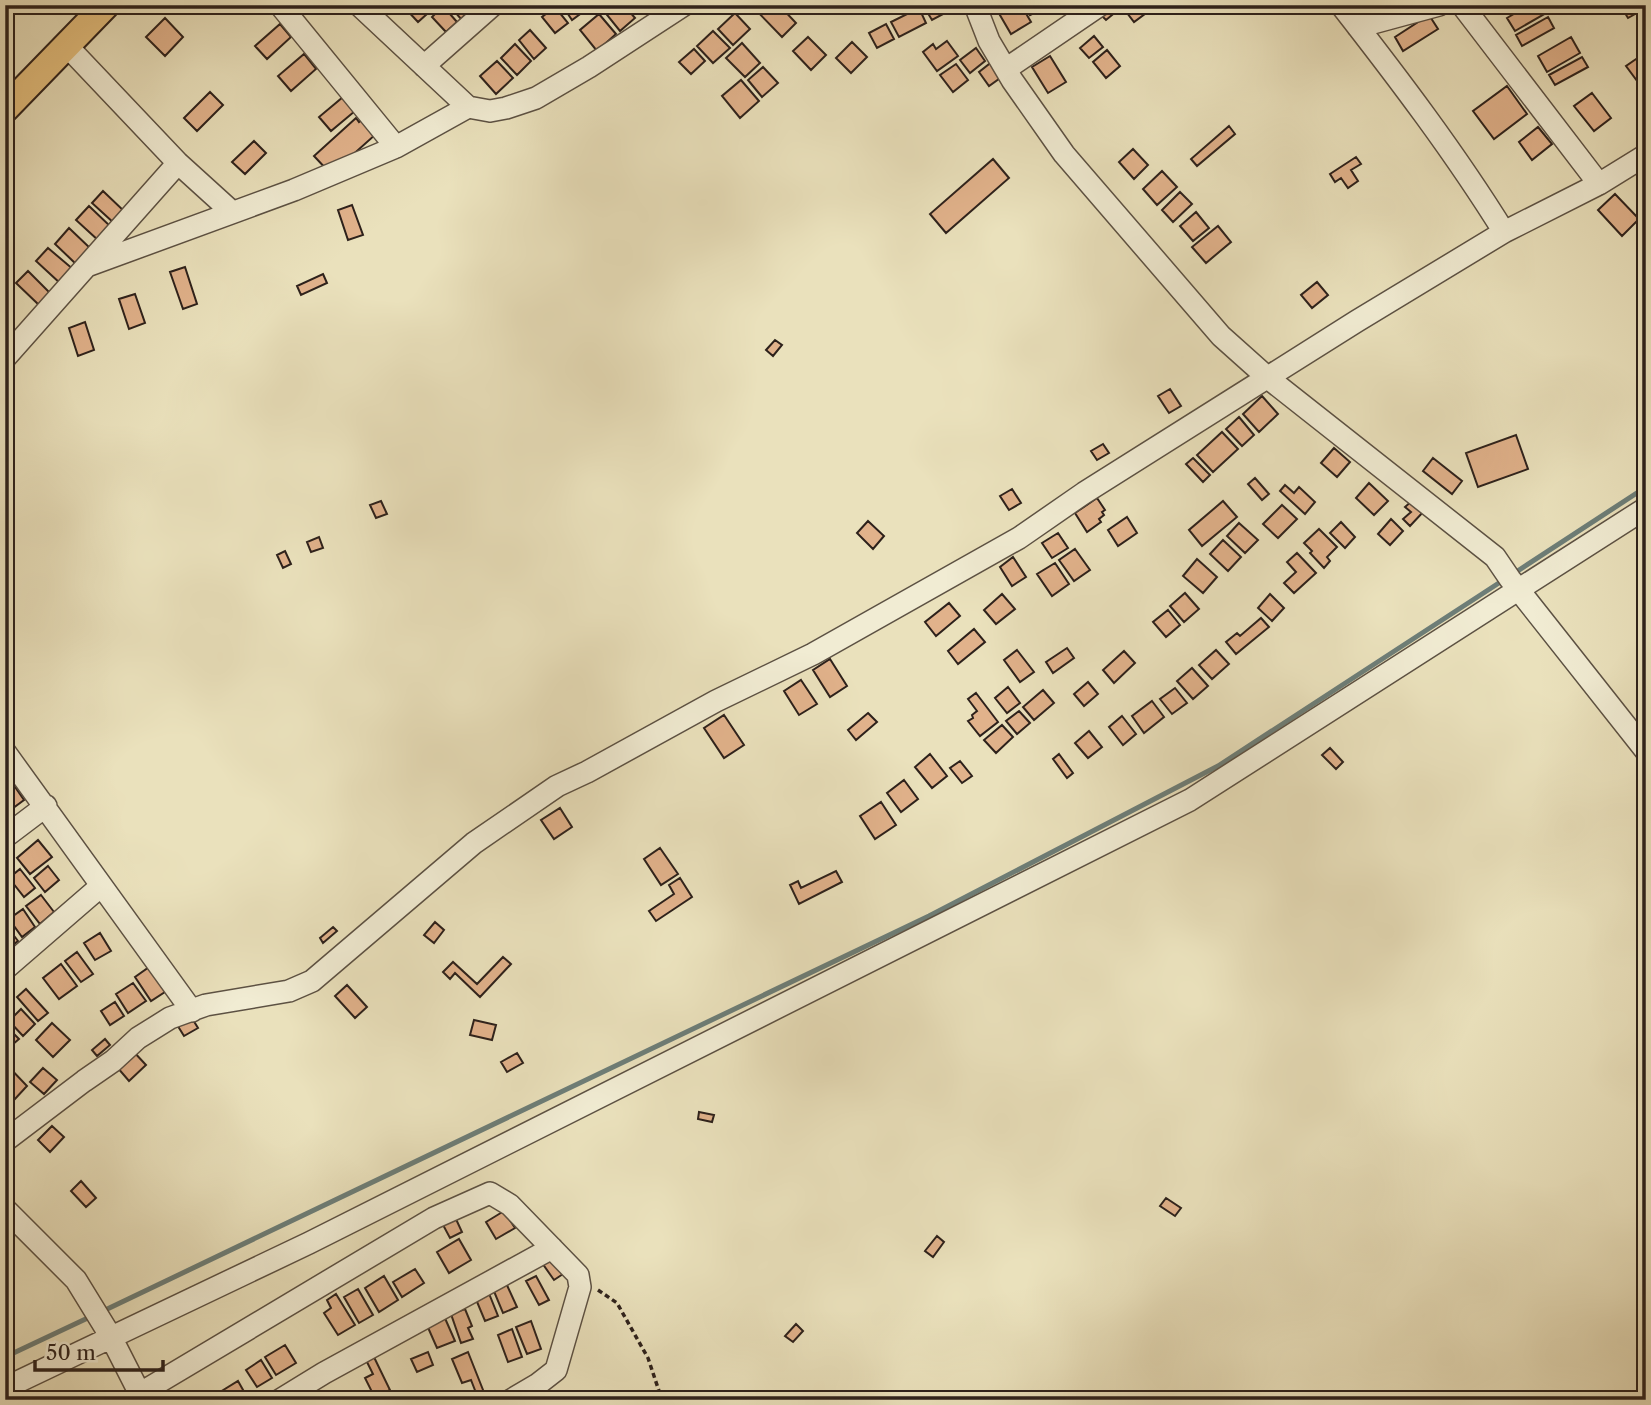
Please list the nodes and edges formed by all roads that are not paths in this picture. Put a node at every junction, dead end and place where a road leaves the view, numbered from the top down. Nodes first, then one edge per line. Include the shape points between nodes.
1 (106, 5) edge
2 (280, 5) edge
3 (493, 5) edge
4 (684, 5) edge
5 (975, 5) edge
6 (1100, 5) edge
7 (1340, 5) edge
8 (1439, 5) edge
9 (1462, 5) edge
10 (365, 7) edge
11 (1358, 27) junction
12 (67, 46) junction
13 (424, 66) junction
14 (1006, 69) junction
15 (10, 95) edge
16 (468, 107) junction
17 (396, 147) junction
18 (1646, 155) edge
19 (178, 163) junction
20 (1599, 184) junction
21 (232, 212) junction
22 (1504, 232) junction
23 (87, 266) junction
24 (5, 358) edge
25 (1268, 379) junction
26 (1646, 508) edge
27 (1514, 584) junction
28 (1646, 751) edge
29 (5, 752) edge
30 (46, 806) junction
31 (5, 837) edge
32 (101, 886) junction
33 (5, 969) edge
34 (192, 1010) junction
35 (5, 1141) edge
36 (5, 1209) edge
37 (552, 1248) junction
38 (107, 1330) junction
39 (5, 1388) edge
40 (141, 1397) edge
41 (280, 1400) edge
42 (511, 1400) edge

1 - 12 main road
2 - 17 street
3 - 13 street
4 - 16 street via 536,98 490,111
5 - 14 street
6 - 14 street
7 - 11 street
8 - 11 street
9 - 20 street
10 - 13 street
11 - 22 street
12 - 15 main road
12 - 19 street
13 - 16 street
14 - 25 street via 1073,164 1222,335
16 - 17 street
17 - 21 street
18 - 20 street
19 - 21 street
19 - 23 street
20 - 22 street
21 - 23 street
22 - 25 street
23 - 24 street
25 - 27 street via 1495,557
25 - 34 street via 1009,544 813,654 557,786 474,843 312,981 289,991
26 - 27 street
27 - 28 street
27 - 38 street via 1190,800 334,1230
29 - 30 street
30 - 31 street
30 - 32 street
32 - 33 street
32 - 34 street
34 - 35 street via 138,1038
36 - 38 street via 76,1280
37 - 40 street via 509,1205 490,1193 434,1218
37 - 41 street
37 - 42 street via 578,1275 580,1287 556,1370
38 - 39 street
38 - 40 street

